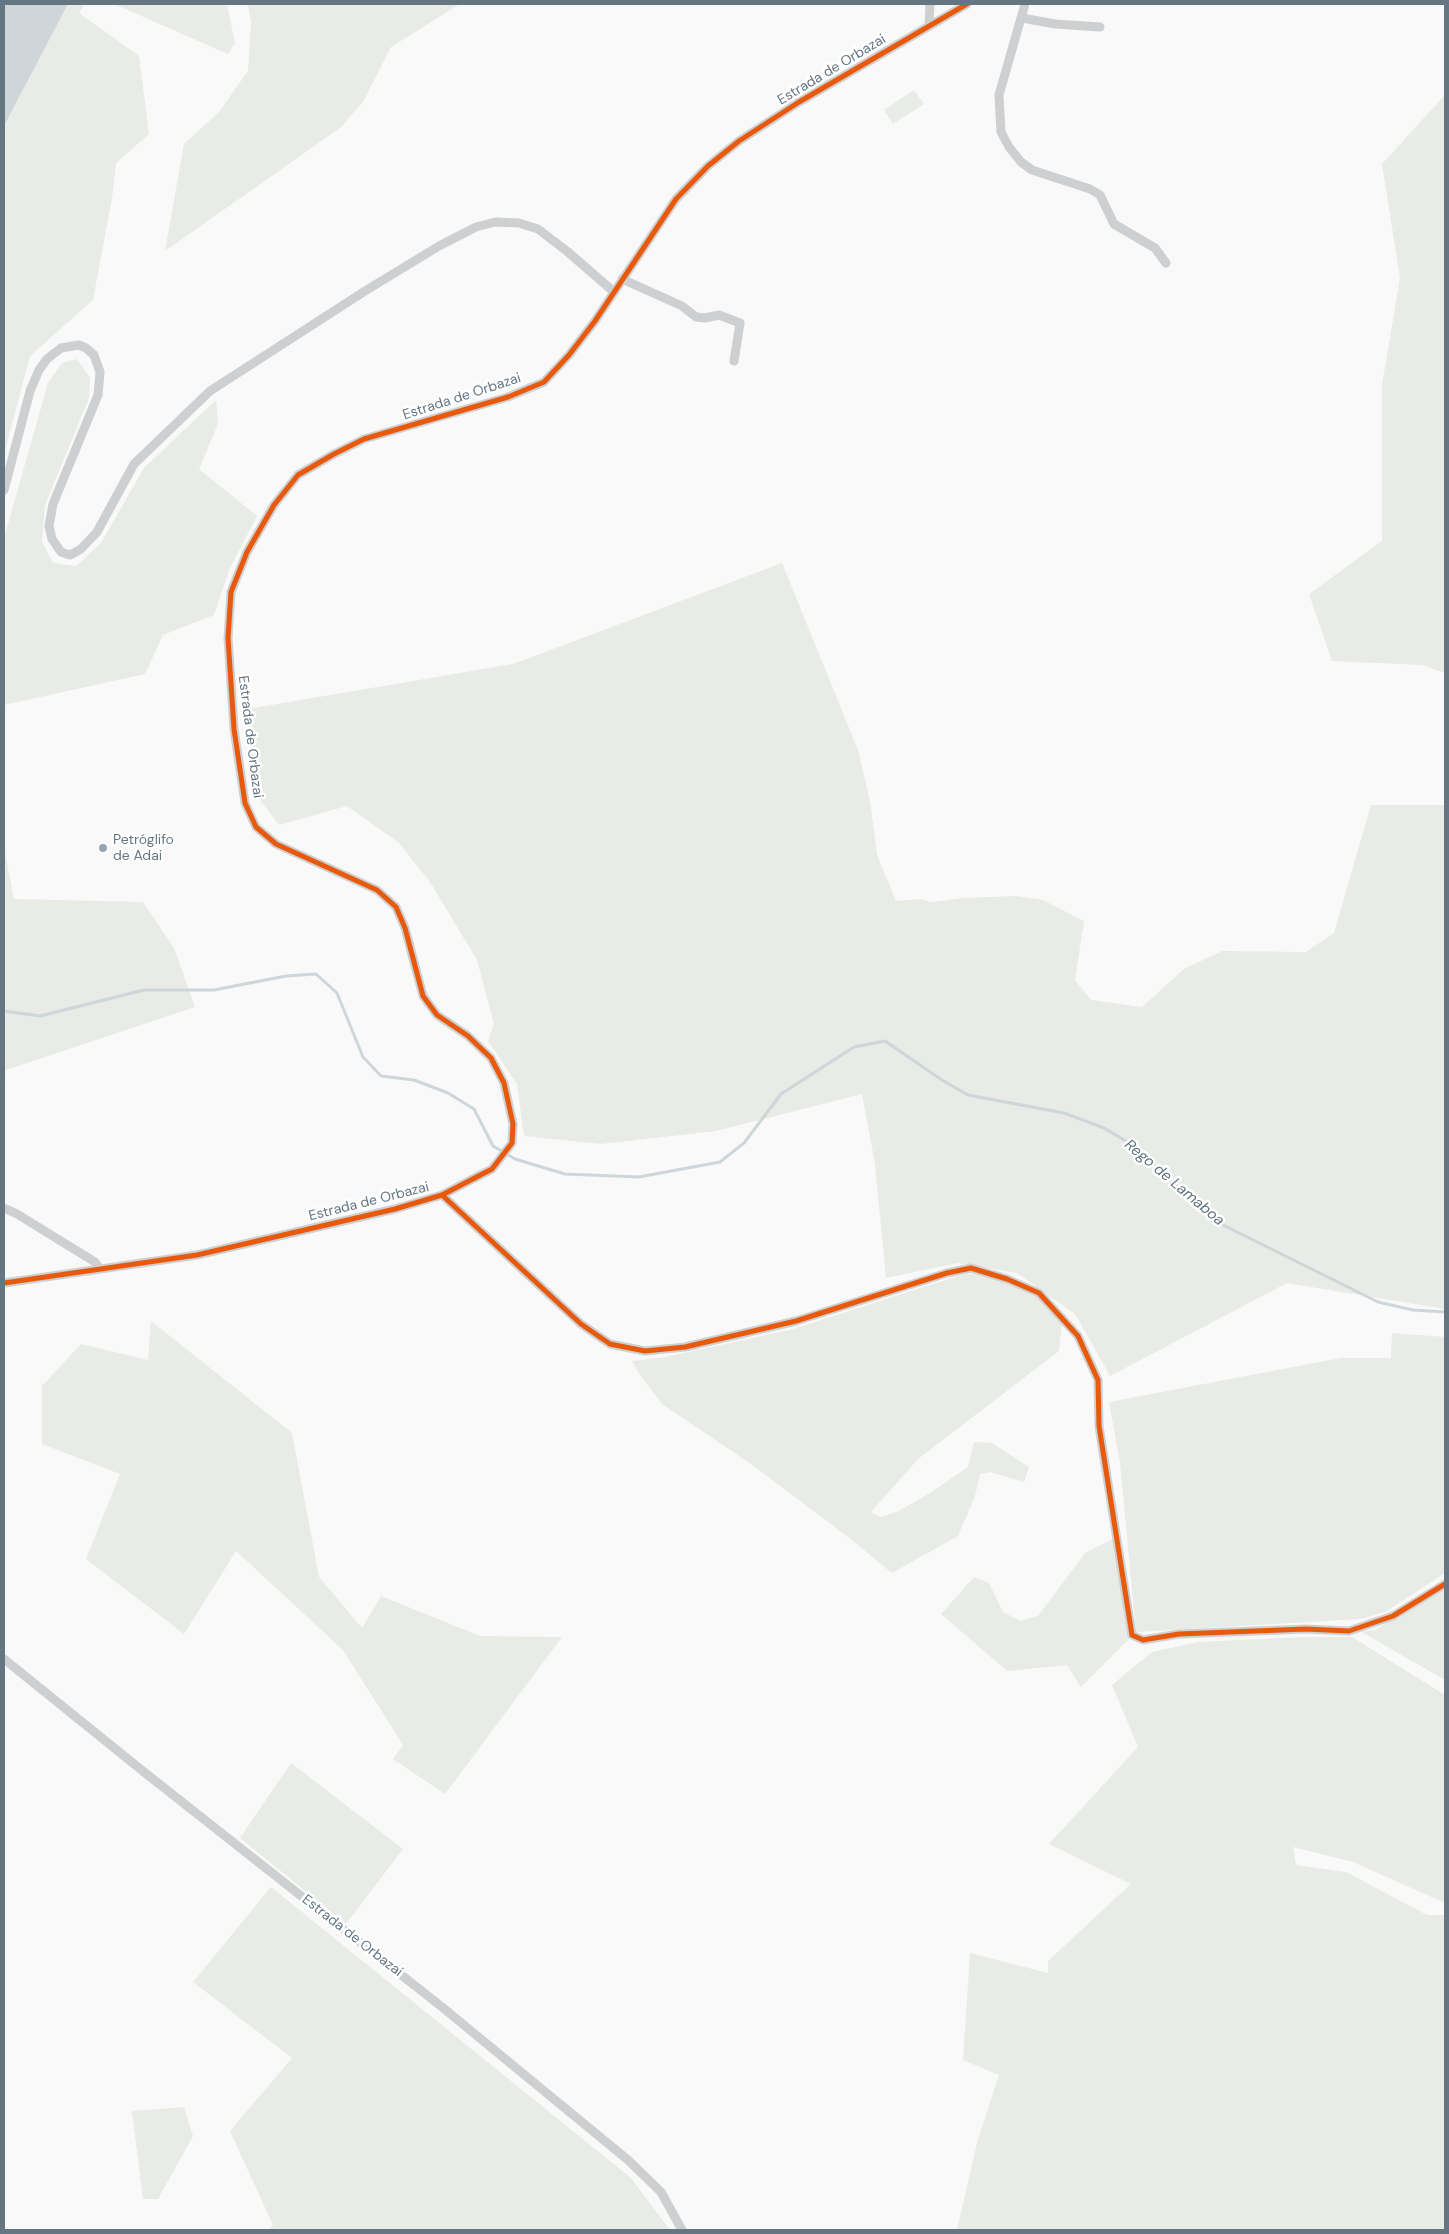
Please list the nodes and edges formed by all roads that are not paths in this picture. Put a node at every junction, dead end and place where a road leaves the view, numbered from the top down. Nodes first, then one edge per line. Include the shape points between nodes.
1 (930, 4) edge
2 (967, 4) edge
3 (1026, 4) edge
4 (1022, 18) junction
5 (929, 25) junction
6 (1100, 27) dead end
7 (1166, 263) dead end
8 (622, 279) junction
9 (614, 292) junction
10 (734, 361) dead end
11 (4, 490) edge
12 (442, 1195) junction
13 (4, 1208) edge
14 (83, 1255) junction
15 (100, 1269) junction
16 (84, 1272) junction
17 (4, 1284) edge
18 (1445, 1584) edge
19 (4, 1659) edge
20 (682, 2230) edge

1 - 5 street
2 - 5 street, Estrada de Orbazai
3 - 4 street
4 - 6 street
4 - 7 street via 999,95 1001,132 1009,147 1032,170 1100,195 1114,224 1155,248
5 - 8 street, Estrada de Orbazai via 799,102 739,141 708,166 676,199
8 - 9 street, Estrada de Orbazai
8 - 10 street via 682,306 696,317 719,315 740,323
9 - 11 street via 538,229 519,223 495,222 476,227 365,291 210,391 134,464 97,532 81,549 70,555 61,552 52,539 49,526 53,504 98,395 100,372 94,355 86,348 79,345 61,348 39,370 30,391
9 - 12 street, Estrada de Orbazai via 569,356 544,382 508,397 364,439 298,475 265,520 247,552 231,592 228,638 234,729 245,803 256,827 276,844 376,890 396,907 405,928 423,996 437,1015 468,1036 491,1058 504,1083 512,1124 512,1143 492,1169
12 - 15 street, Estrada de Orbazai via 197,1255
12 - 18 street via 581,1324 610,1344 645,1351 685,1347 796,1321 971,1268 1039,1293 1078,1336 1098,1380 1099,1426 1132,1634 1143,1640 1198,1633 1306,1629 1349,1631 1393,1616
13 - 14 street
14 - 15 street
14 - 16 street
15 - 16 street, Estrada de Orbazai
16 - 17 street, Estrada de Orbazai
19 - 20 street, Estrada de Orbazai via 442,2007 628,2160 661,2192

